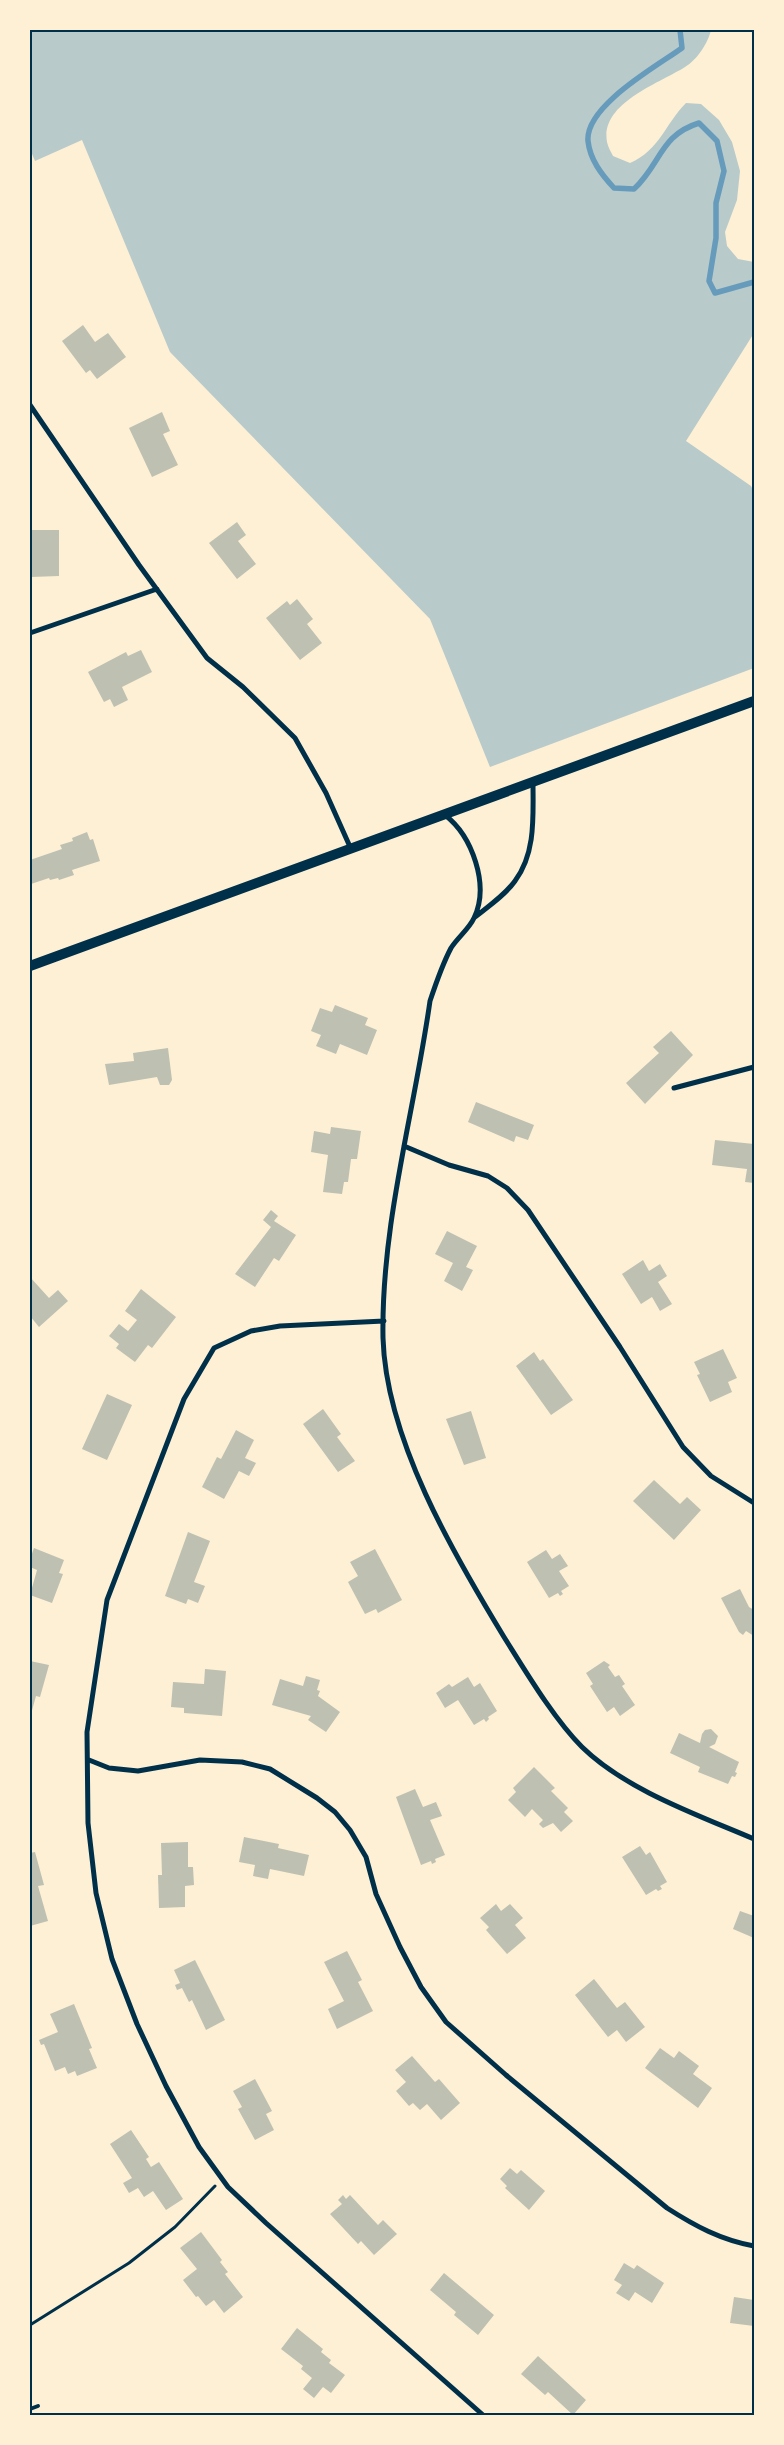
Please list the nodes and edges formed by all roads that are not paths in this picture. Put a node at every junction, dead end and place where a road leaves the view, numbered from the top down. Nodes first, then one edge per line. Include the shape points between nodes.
1 (30, 405) edge
2 (157, 589) junction
3 (30, 632) edge
4 (754, 700) edge
5 (532, 783) junction
6 (445, 815) junction
7 (352, 849) junction
8 (475, 917) junction
9 (30, 966) edge
10 (754, 1067) edge
11 (674, 1088) dead end
12 (404, 1146) junction
13 (384, 1321) junction
14 (754, 1503) edge
15 (89, 1760) junction
16 (754, 1839) edge
17 (754, 2246) edge
18 (38, 2406) dead end
19 (30, 2409) edge
20 (483, 2415) edge

1 - 2 street
2 - 3 street
2 - 7 street via 207,658 243,687 295,738
4 - 5 main road
5 - 6 main road
5 - 8 street via 529,854 516,881
6 - 7 main road
6 - 8 street via 456,823 470,844 481,887
7 - 9 main road
8 - 12 street via 452,947 430,1001
10 - 11 street
12 - 13 street via 384,1269
12 - 14 street via 449,1165 488,1176 507,1188 528,1210 620,1346 682,1446 711,1476
13 - 15 street via 280,1326 252,1331 214,1348 184,1399 107,1600 87,1732
13 - 16 street via 383,1341 392,1400 406,1446 432,1509 469,1580 544,1699 583,1748 626,1780
15 - 17 street via 109,1768 138,1771 200,1760 242,1762 270,1769 317,1798 336,1812 366,1857 376,1894 400,1947 421,1987 446,2022 506,2076 667,2208 729,2242
15 - 20 street via 88,1823 96,1893 112,1959 137,2024 199,2146 222,2178 266,2223
18 - 19 lane

